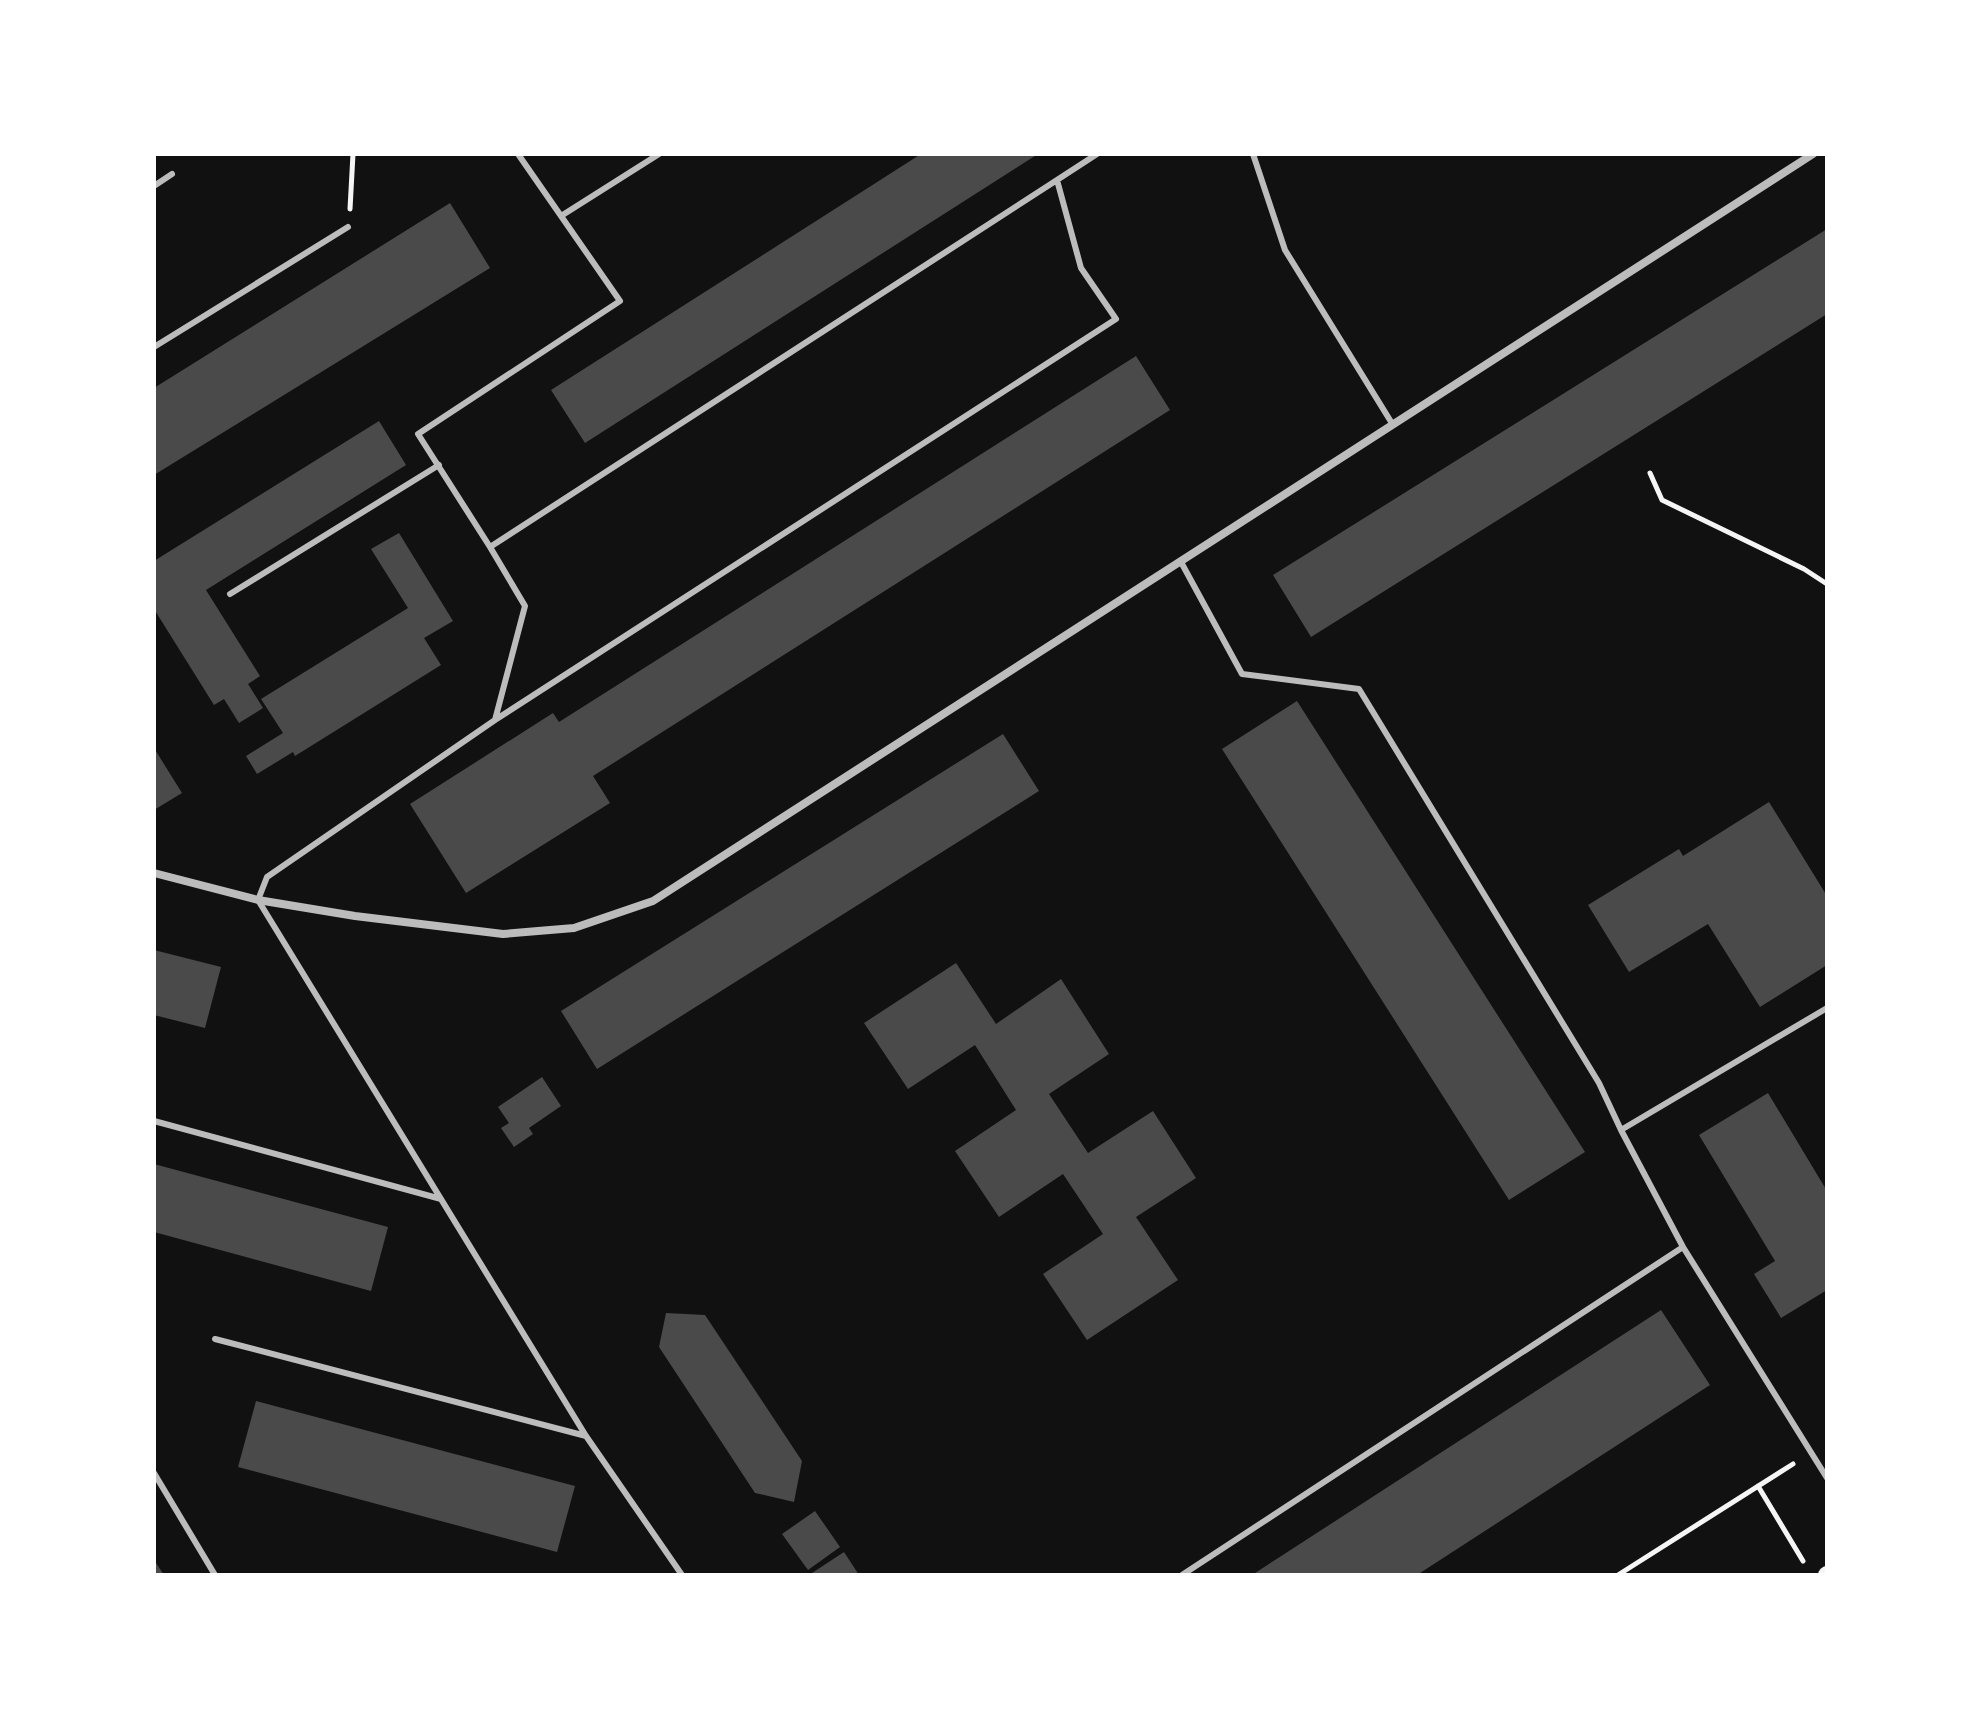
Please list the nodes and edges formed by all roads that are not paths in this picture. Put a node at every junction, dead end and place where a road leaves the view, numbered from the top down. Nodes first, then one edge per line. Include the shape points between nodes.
1 (518, 154) edge
2 (659, 154) edge
3 (1097, 154) edge
4 (1253, 154) edge
5 (1813, 154) edge
6 (172, 174) dead end
7 (1057, 180) junction
8 (154, 186) edge
9 (561, 216) junction
10 (348, 227) road end
11 (154, 347) edge
12 (1393, 425) junction
13 (439, 465) junction
14 (490, 547) junction
15 (1181, 562) junction
16 (230, 594) dead end
17 (495, 720) junction
18 (154, 873) edge
19 (258, 900) junction
20 (1827, 1008) edge
21 (154, 1121) edge
22 (1621, 1130) junction
23 (441, 1199) junction
24 (1683, 1247) junction
25 (215, 1339) dead end
26 (586, 1436) junction
27 (154, 1473) edge
28 (1827, 1478) edge
29 (215, 1575) edge
30 (682, 1575) edge
31 (1182, 1575) edge

1 - 9 lane
2 - 9 lane
3 - 7 lane
4 - 12 lane via 1285,250
5 - 12 street
6 - 8 lane
7 - 14 lane
7 - 17 lane via 1081,268 1116,319
9 - 13 lane via 620,301 418,434
10 - 11 lane
12 - 15 street
13 - 14 lane
13 - 16 lane
14 - 17 lane via 525,606
15 - 19 street via 653,901 574,928 503,934
15 - 22 lane via 1242,674 1359,689 1569,1032
17 - 19 lane via 267,877
18 - 19 street
19 - 23 lane
20 - 22 lane
21 - 23 lane
22 - 24 lane
23 - 26 lane
24 - 28 lane
24 - 31 lane
25 - 26 lane
26 - 30 lane
27 - 29 lane

